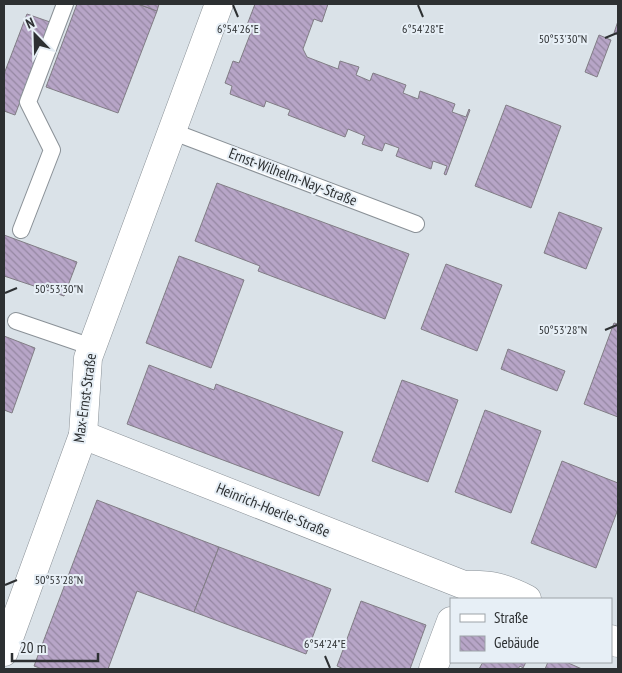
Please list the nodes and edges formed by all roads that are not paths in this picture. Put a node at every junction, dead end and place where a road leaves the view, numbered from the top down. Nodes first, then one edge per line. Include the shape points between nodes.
1 (65, 4) edge
2 (219, 4) edge
3 (171, 131) junction
4 (416, 224) dead end
5 (21, 230) dead end
6 (16, 321) dead end
7 (92, 347) junction
8 (83, 435) junction
9 (461, 592) edge
10 (525, 598) edge
11 (450, 624) edge
12 (4, 652) edge
13 (433, 669) edge

1 - 5 lane via 28,102 52,150
2 - 3 street, Max-Ernst-Straße
3 - 4 lane, Ernst-Wilhelm-Nay-Straße
3 - 7 street, Max-Ernst-Straße
6 - 7 lane
7 - 8 street, Max-Ernst-Straße via 88,358
8 - 9 street, Heinrich-Hoerle-Straße
8 - 12 street, Max-Ernst-Straße
9 - 10 street, Heinrich-Hoerle-Straße via 486,584 505,588
11 - 13 street

